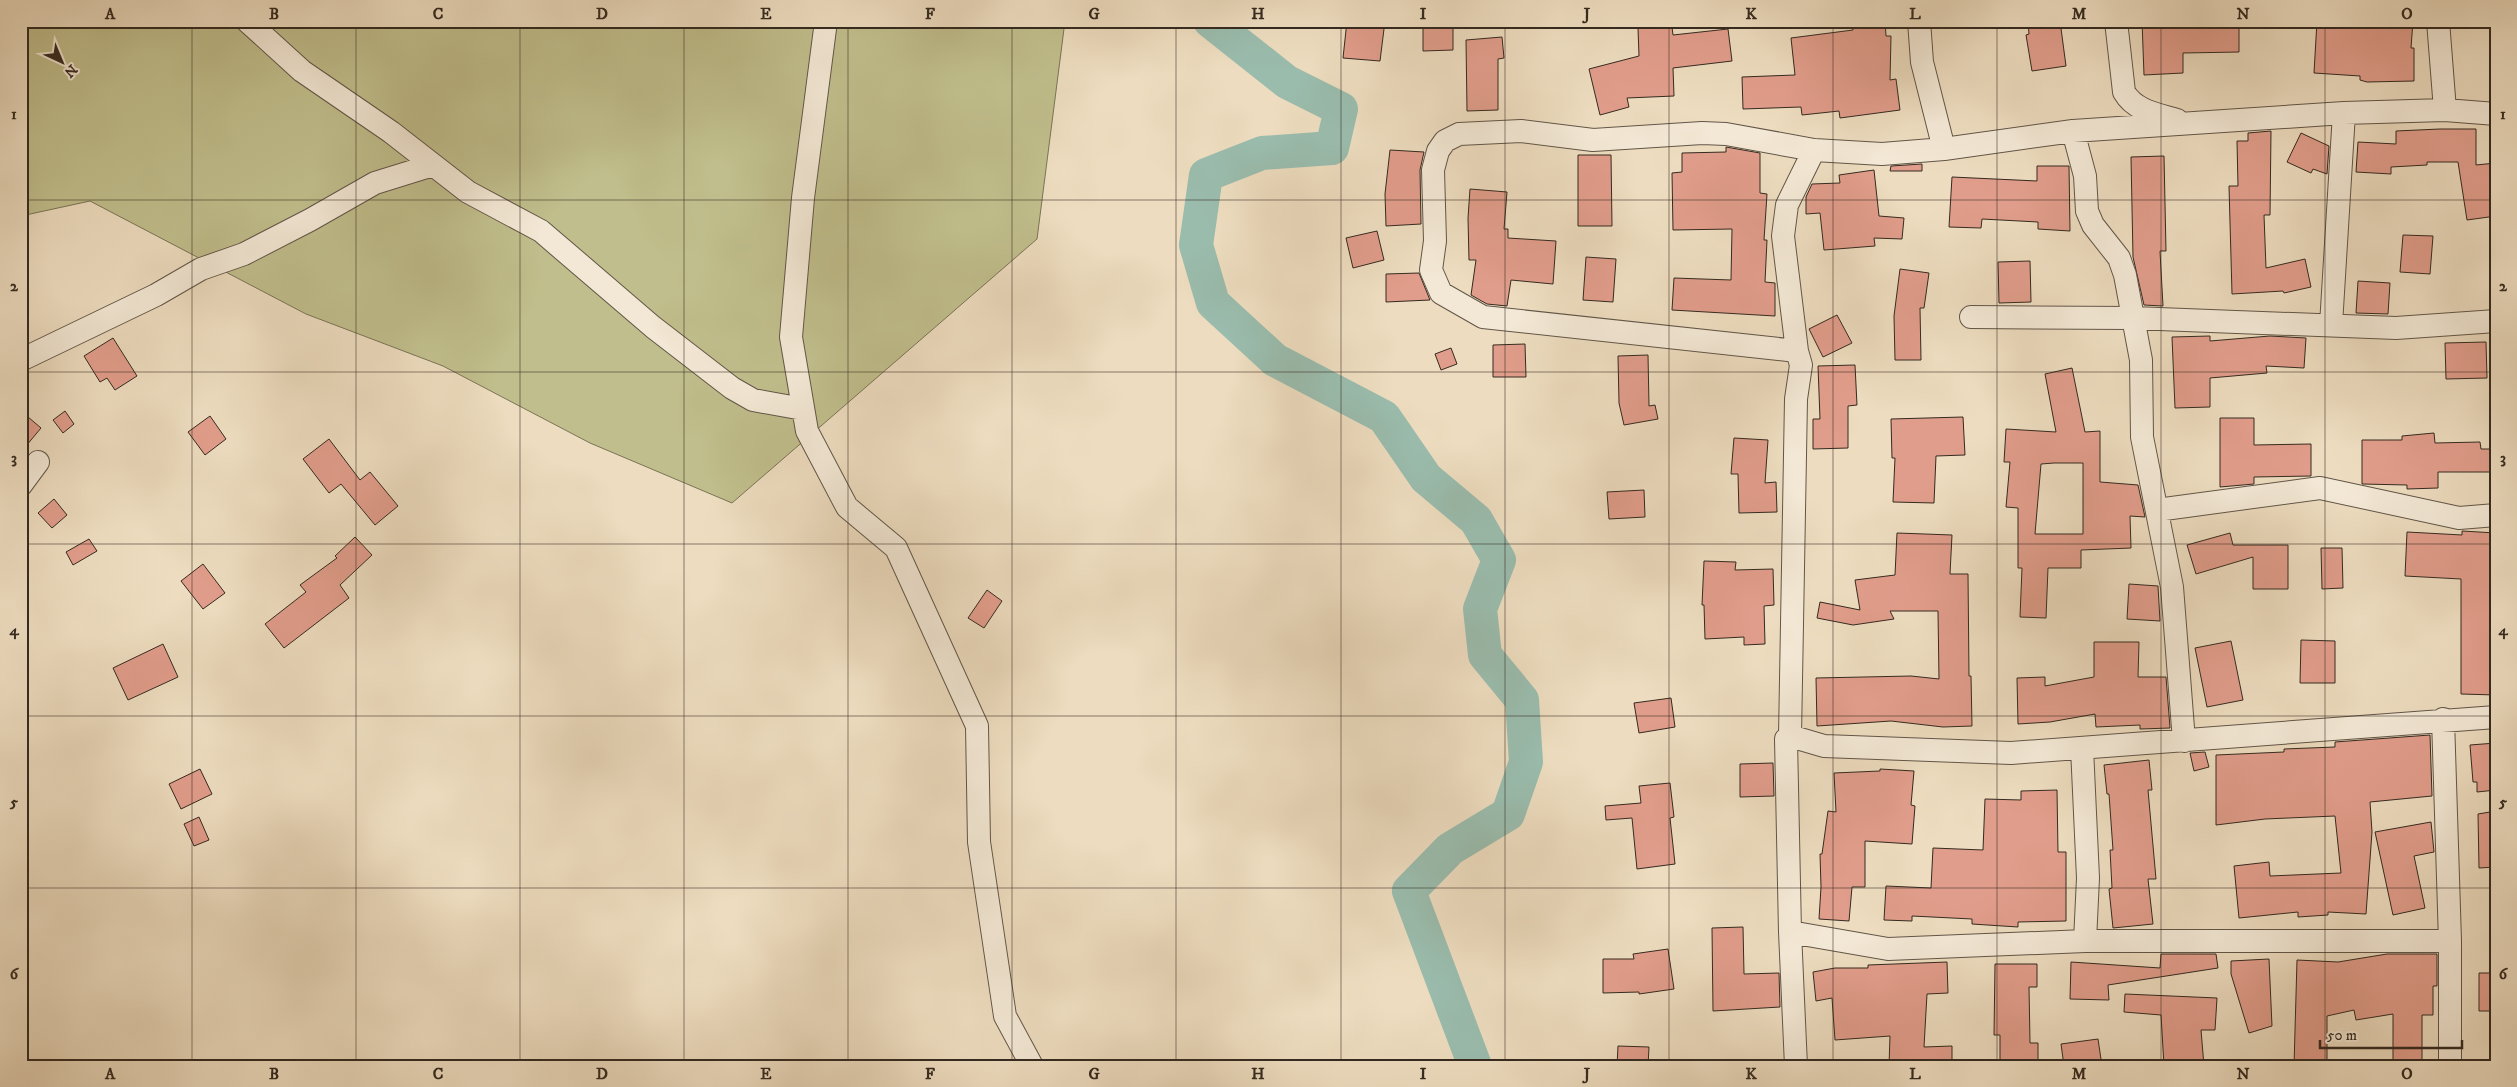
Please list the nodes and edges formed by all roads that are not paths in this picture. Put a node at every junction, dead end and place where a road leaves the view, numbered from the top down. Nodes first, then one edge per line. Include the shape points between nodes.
1 (247, 21) edge
2 (826, 21) edge
3 (1919, 21) edge
4 (2116, 21) edge
5 (2438, 21) edge
6 (2445, 110) junction
7 (2344, 113) junction
8 (2496, 114) edge
9 (2189, 124) junction
10 (2073, 132) junction
11 (1944, 149) junction
12 (1814, 150) junction
13 (433, 165) junction
14 (1971, 317) dead end
15 (2133, 318) junction
16 (2496, 322) edge
17 (2331, 325) junction
18 (1797, 351) junction
19 (21, 360) edge
20 (803, 409) junction
21 (38, 462) dead end
22 (21, 485) edge
23 (2157, 510) junction
24 (2496, 515) edge
25 (2496, 717) edge
26 (2443, 719) junction
27 (1790, 736) junction
28 (2184, 741) junction
29 (2082, 748) junction
30 (1790, 932) junction
31 (2085, 940) junction
32 (2450, 941) junction
33 (1032, 1066) edge
34 (1796, 1066) edge
35 (2450, 1066) edge

1 - 13 street via 302,71 351,103
2 - 20 street via 803,198 791,337
3 - 11 street via 1922,62
4 - 9 street via 2124,92 2130,102
5 - 6 street
6 - 7 street
6 - 8 street
7 - 9 street
7 - 17 street
9 - 10 street
10 - 11 street
10 - 15 street via 2085,176 2087,210 2093,225 2119,258
11 - 12 street via 1882,154
12 - 18 street via 1788,205 1783,236
12 - 18 street via 1726,134 1593,140 1521,131 1459,134 1446,141 1438,151 1433,170 1435,241 1431,270 1441,293 1483,317
13 - 19 street via 375,183 244,254 201,269 156,295
13 - 20 street via 468,192 541,231 653,327 732,388 753,400
14 - 15 street
15 - 17 street
15 - 23 street via 2142,360 2142,437
16 - 17 street via 2396,328
18 - 27 street via 1801,365 1796,399
20 - 33 street via 807,431 848,507 896,548 977,726 979,842 1005,1016
21 - 22 street
23 - 24 street via 2320,488 2459,518
23 - 28 street via 2172,588
25 - 26 street
26 - 28 street
26 - 32 street
27 - 29 street via 1824,746 2011,754
27 - 30 street via 1786,739
28 - 29 street
29 - 31 street via 2088,878
30 - 31 street via 1888,949
30 - 34 street
31 - 32 street
32 - 35 street

